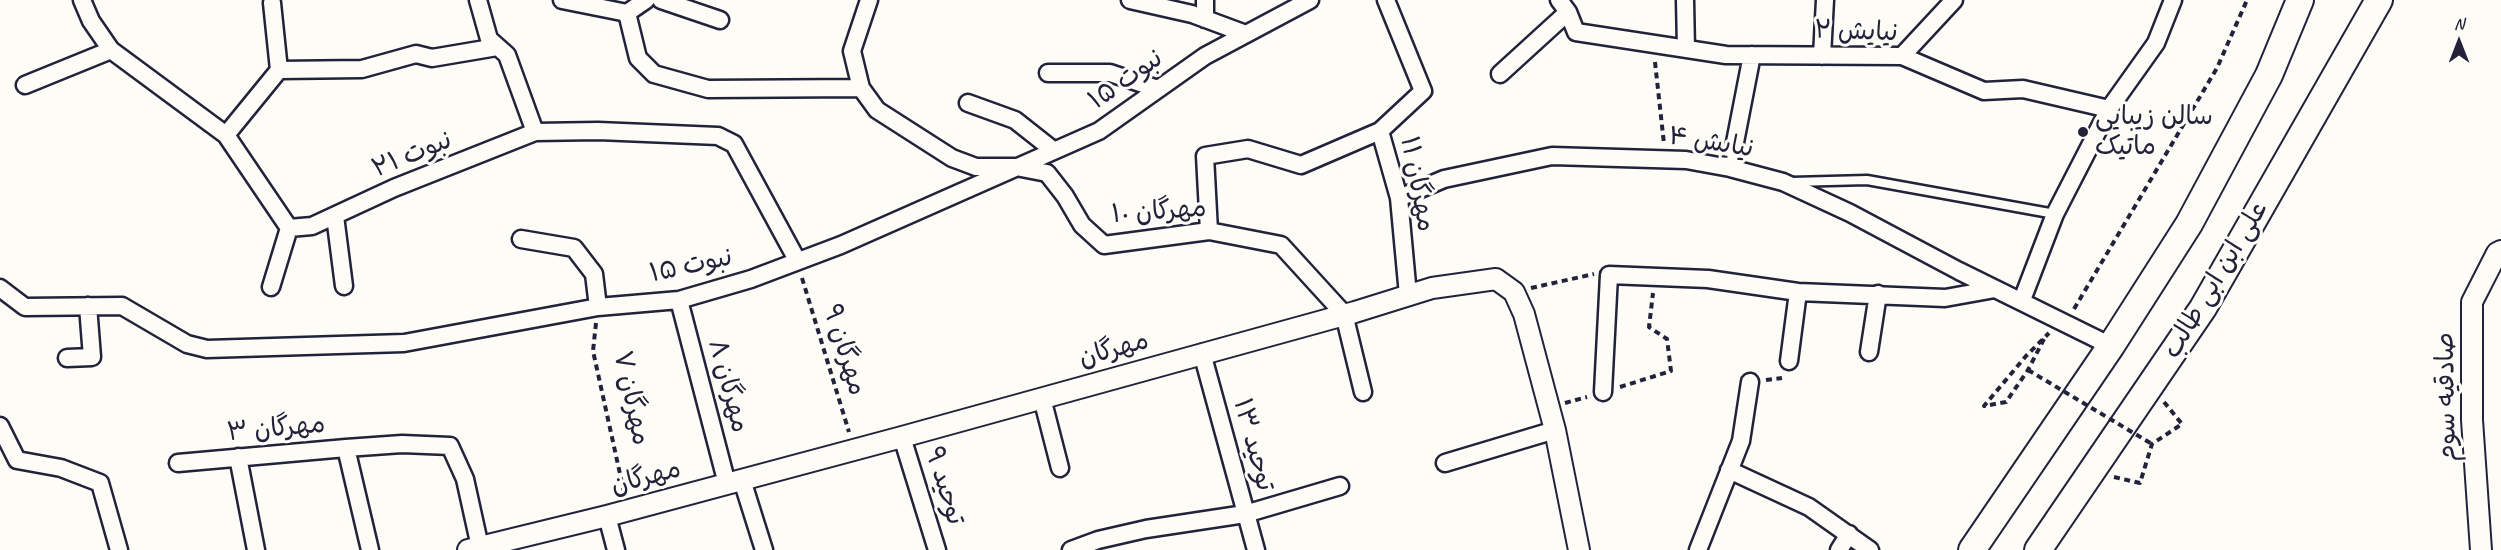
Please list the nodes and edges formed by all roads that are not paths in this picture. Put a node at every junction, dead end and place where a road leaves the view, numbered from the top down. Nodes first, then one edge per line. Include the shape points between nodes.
1 (82, 0) edge
2 (478, 0) edge
3 (562, 0) edge
4 (646, 0) edge
5 (661, 0) edge
6 (869, 0) edge
7 (1130, 0) edge
8 (1205, 0) edge
9 (1310, 0) edge
10 (1386, 0) edge
11 (1685, 0) edge
12 (1825, 0) edge
13 (1954, 0) edge
14 (2174, 0) edge
15 (2300, 0) edge
16 (2379, 0) edge
17 (272, 3) dead end
18 (1563, 6) edge
19 (627, 13) junction
20 (1205, 19) junction
21 (720, 20) dead end
22 (1246, 34) junction
23 (497, 47) junction
24 (1686, 49) junction
25 (111, 50) junction
26 (1752, 55) junction
27 (1822, 56) junction
28 (1902, 56) junction
29 (279, 70) junction
30 (1048, 73) dead end
31 (1500, 74) dead end
32 (25, 85) dead end
33 (861, 88) junction
34 (1158, 89) junction
35 (968, 103) dead end
36 (2109, 109) junction
37 (1380, 131) junction
38 (535, 132) junction
39 (226, 135) junction
40 (1053, 150) junction
41 (1016, 166) junction
42 (1730, 168) junction
43 (1783, 183) junction
44 (1399, 198) junction
45 (2055, 214) junction
46 (335, 216) junction
47 (289, 228) junction
48 (1209, 231) junction
49 (521, 239) dead end
50 (2501, 251) edge
51 (797, 260) junction
52 (344, 286) dead end
53 (271, 287) dead end
54 (0, 288) edge
55 (1995, 289) junction
56 (1798, 292) junction
57 (1878, 294) junction
58 (1408, 295) junction
59 (679, 300) junction
60 (2022, 300) junction
61 (88, 306) junction
62 (598, 307) junction
63 (1344, 314) junction
64 (2111, 346) junction
65 (1869, 352) dead end
66 (1202, 353) junction
67 (68, 358) dead end
68 (1789, 361) road end
69 (1750, 382) road end
70 (1363, 392) dead end
71 (1603, 392) road end
72 (1042, 398) junction
73 (0, 426) edge
74 (1555, 430) junction
75 (902, 437) junction
76 (346, 448) junction
77 (238, 457) junction
78 (178, 463) dead end
79 (1445, 463) dead end
80 (1060, 468) dead end
81 (1729, 470) junction
82 (734, 482) junction
83 (1341, 486) dead end
84 (1245, 514) junction
85 (608, 516) junction
86 (1849, 534) junction
87 (527, 543) edge
88 (474, 549) edge
89 (119, 550) edge
90 (256, 550) edge
91 (370, 550) edge
92 (616, 550) edge
93 (764, 550) edge
94 (937, 550) edge
95 (1071, 550) edge
96 (1256, 550) edge
97 (1579, 550) edge
98 (1698, 550) edge
99 (1839, 550) edge
100 (1870, 550) edge
101 (1972, 550) edge
102 (2038, 550) edge
103 (2481, 550) edge

1 - 25 street
2 - 23 street via 489,39
3 - 19 street
4 - 19 street
5 - 21 street
6 - 33 street via 852,51
7 - 20 street
8 - 20 street
9 - 22 street, نبوت ۱۵
10 - 37 street, مهرگان ۱۱ via 1423,91
11 - 24 street
12 - 27 street
13 - 28 street
14 - 36 street via 2156,43
15 - 64 main road, علی ابن ابی طالب via 2269,75 2189,224
16 - 102 main road, علی ابن ابی طالب via 2204,308
17 - 29 street
18 - 24 street, نیایش ۲ via 1576,32
18 - 31 street
19 - 33 street via 638,58 654,74 708,89
20 - 22 street
22 - 34 street, نبوت ۱۵ via 1205,56
23 - 29 street via 432,58 416,54 362,69
23 - 38 street via 507,55
24 - 26 street, نیایش ۲
25 - 32 street
25 - 39 street
26 - 27 street, نیایش ۲
26 - 42 street
27 - 28 street, نیایش ۲
28 - 36 street, نیایش ۲ via 1984,91 2023,89
29 - 39 street
30 - 34 street via 1110,73
33 - 41 street via 877,110 952,158 976,166
34 - 40 street, نبوت ۱۵ via 1099,131
35 - 40 street via 1015,120
36 - 45 street
37 - 44 street, مهرگان ۱۱
37 - 48 street via 1301,165 1248,149 1205,156
38 - 46 street, نبوت ۲۱
38 - 51 street, نبوت ۲۱ via 728,138
39 - 47 street
40 - 41 street, نبوت ۱۵
41 - 48 street, مهرگان ۱۰ via 1047,173 1082,225 1104,245
41 - 51 street, نبوت ۱۵ via 841,245
42 - 43 street, نیایش ۴
42 - 44 street, نیایش ۴ via 1666,160 1552,156 1444,179
43 - 45 lane via 1867,180
43 - 55 street, نیایش ۴ via 1850,213
44 - 58 street, مهرگان ۱۱
45 - 60 street
46 - 47 street, نبوت ۲۱ via 312,226
46 - 52 street
47 - 53 street
48 - 63 street, مهرگان ۱۰ via 1281,245
49 - 62 street via 574,248 594,274
50 - 103 street, صادقیه سوم via 2472,302 2472,420
51 - 59 street, نبوت ۱۵ via 751,279
54 - 61 street, نبوت ۱۵ via 25,307
55 - 57 street via 1945,298
55 - 60 street, نیایش ۴
56 - 57 street
56 - 68 street
56 - 71 street via 1708,279 1609,275
57 - 65 street
58 - 63 street, مهرگان
58 - 74 street, مهرگان via 1496,279 1514,292 1524,314
59 - 62 street, نبوت ۱۵
59 - 82 street, مهرگان ۸
60 - 64 street, نیایش ۴
61 - 62 street, نبوت ۱۵ via 122,306 187,344 207,349 404,344
61 - 67 street via 92,357
63 - 66 street, مهرگان
63 - 70 street
64 - 101 main road, علی ابن ابی طالب
66 - 72 street, مهرگان
66 - 84 street, توحید ۱۳
69 - 81 street via 1741,441
72 - 75 street, مهرگان
72 - 80 street
73 - 89 street via 17,460 61,468 100,483
74 - 79 street
74 - 97 street
75 - 82 street, مهرگان
75 - 94 street, توحید ۹
76 - 77 street, مهرگان ۳
76 - 88 street via 450,446 465,479
76 - 91 street, مهرگان ۳
77 - 78 street, مهرگان ۳
77 - 90 street
81 - 86 street via 1809,507
81 - 98 street
82 - 85 street, مهرگان
82 - 93 street, مهرگان ۸
83 - 84 street
84 - 95 street via 1146,529
84 - 96 street, توحید ۱۳
85 - 87 street, مهرگان
85 - 92 street
86 - 99 street
86 - 100 street
87 - 88 street, مهرگان

